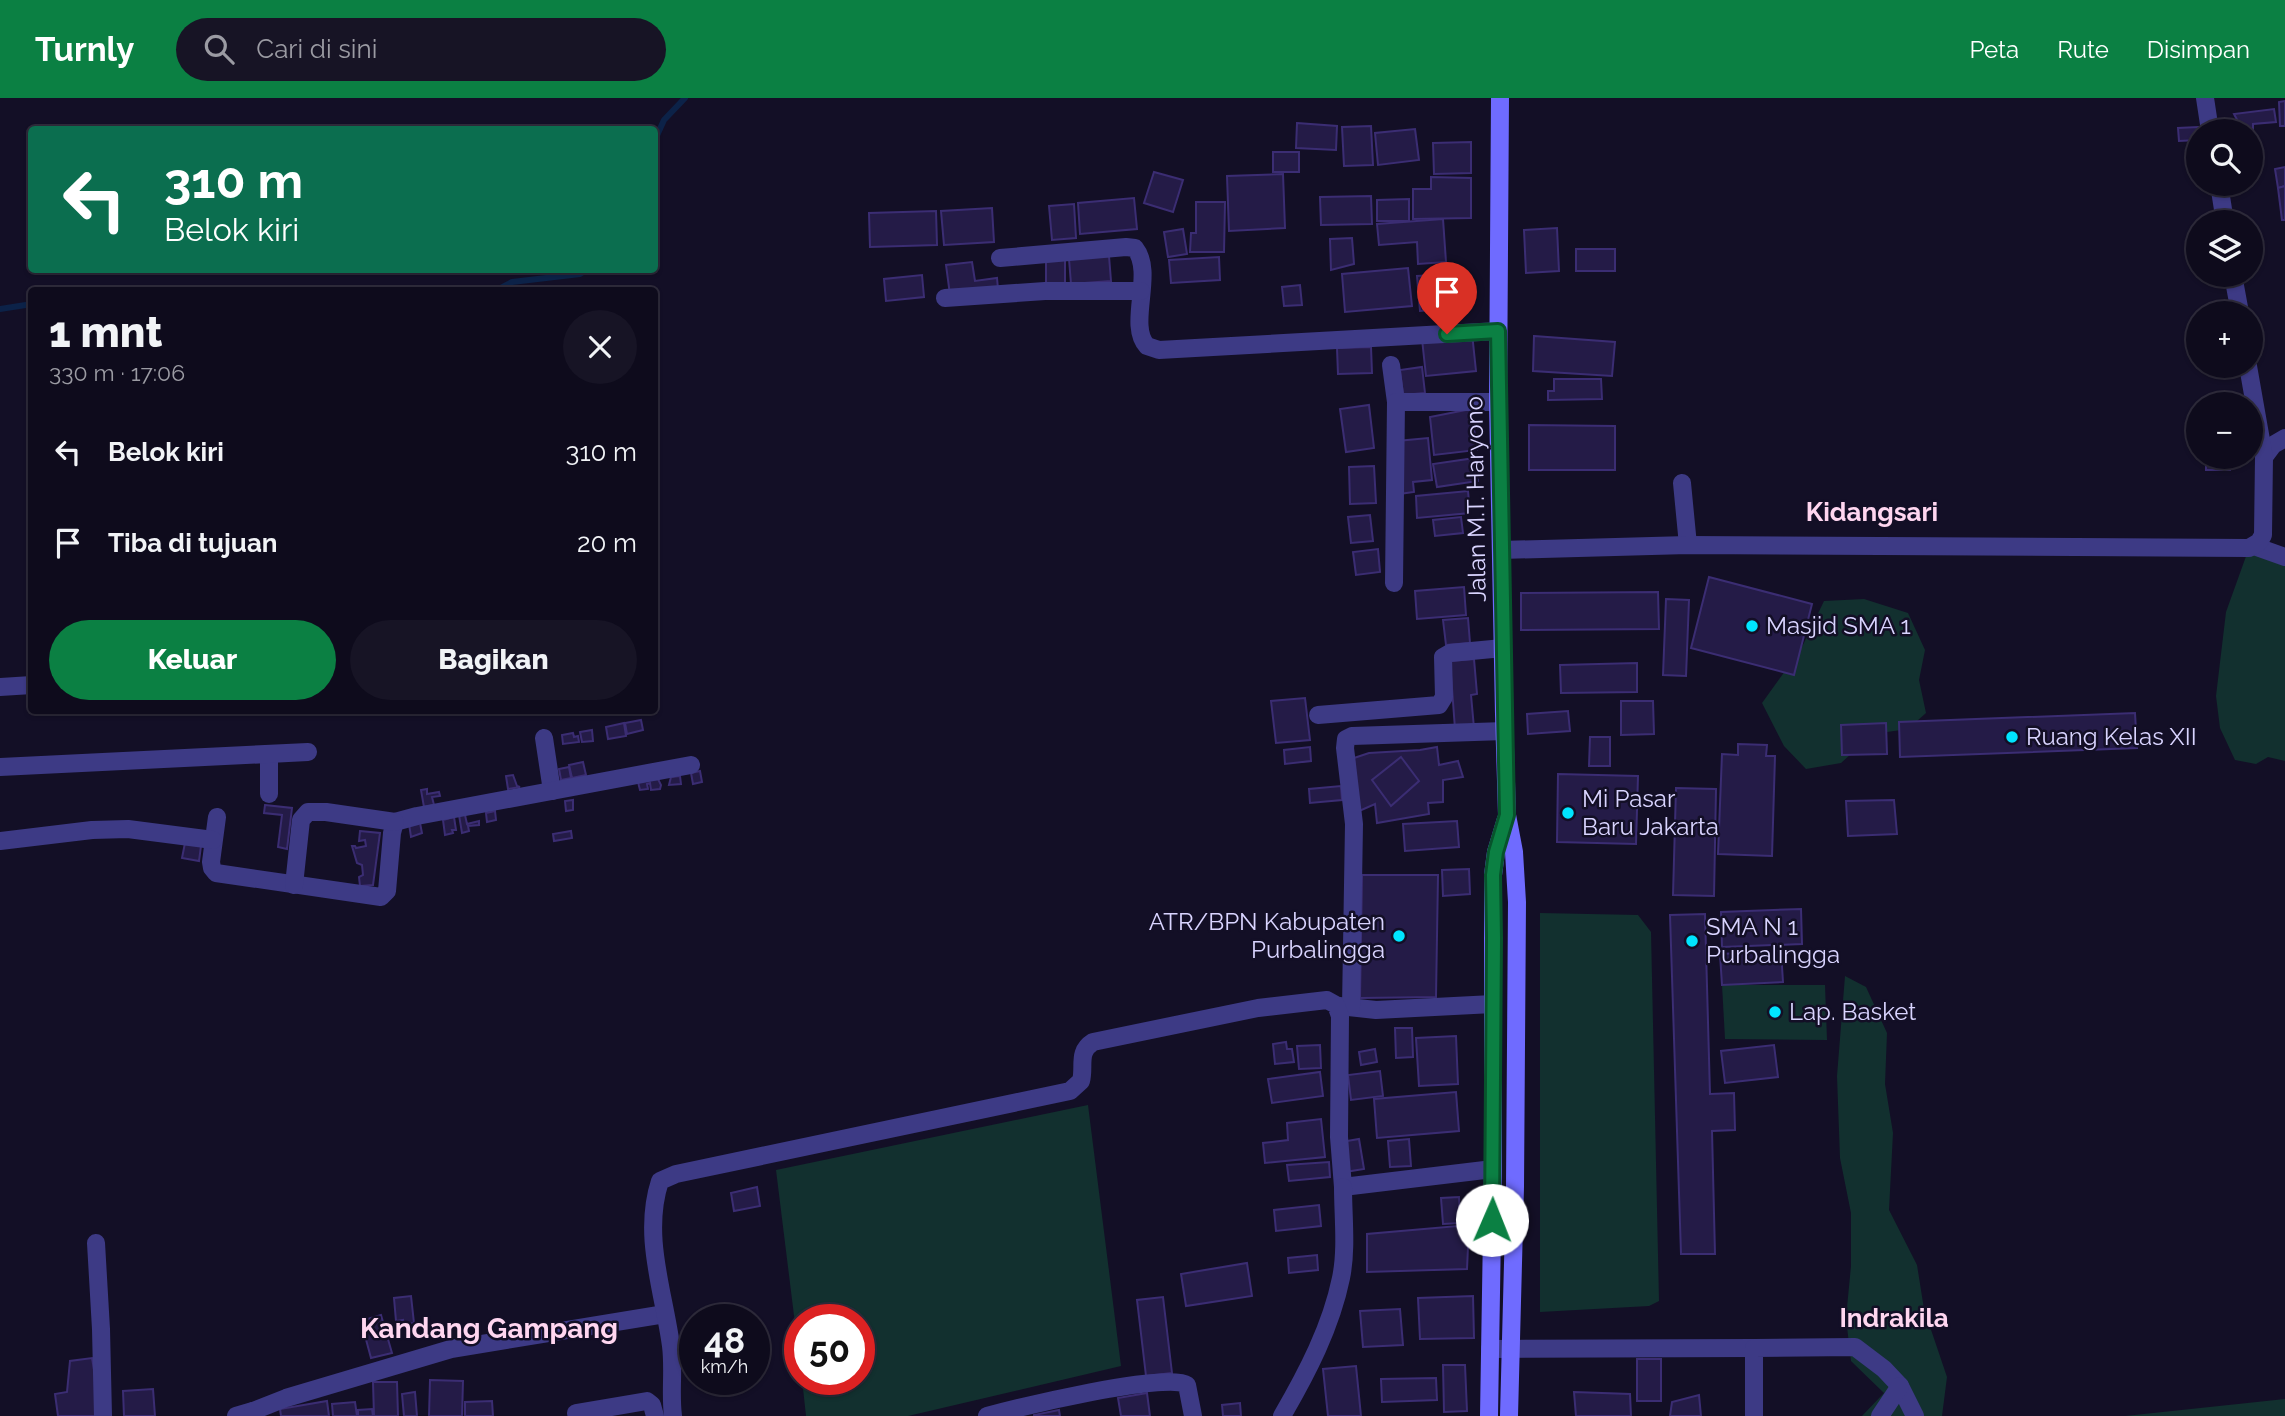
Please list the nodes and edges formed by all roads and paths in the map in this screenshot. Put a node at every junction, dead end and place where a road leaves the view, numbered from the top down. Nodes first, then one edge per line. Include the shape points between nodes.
1 (1500, 98) edge
2 (2205, 98) edge
3 (2208, 119) edge
4 (1000, 258) dead end
5 (1141, 291) junction
6 (945, 298) dead end
7 (1498, 331) junction
8 (1391, 365) dead end
9 (2250, 378) edge
10 (1396, 402) junction
11 (1498, 402) junction
12 (2285, 438) edge
13 (2264, 457) junction
14 (1682, 483) dead end
15 (1688, 545) junction
16 (2254, 546) junction
17 (1501, 550) junction
18 (2285, 557) edge
19 (1394, 583) dead end
20 (1503, 648) junction
21 (28, 685) edge
22 (0, 687) edge
23 (1318, 715) dead end
24 (1505, 731) junction
25 (544, 738) dead end
26 (308, 752) dead end
27 (269, 754) junction
28 (691, 765) dead end
29 (0, 767) edge
30 (552, 791) junction
31 (270, 794) dead end
32 (1507, 815) junction
33 (217, 817) dead end
34 (395, 822) junction
35 (213, 840) junction
36 (0, 841) edge
37 (294, 885) junction
38 (1493, 1004) junction
39 (1344, 1006) junction
40 (1493, 1169) junction
41 (1343, 1187) junction
42 (96, 1243) dead end
43 (658, 1315) junction
44 (1754, 1348) junction
45 (1490, 1349) junction
46 (1510, 1349) junction
47 (1900, 1386) junction
48 (576, 1413) dead end
49 (247, 1414) edge
50 (103, 1416) edge
51 (655, 1416) edge
52 (673, 1416) edge
53 (987, 1416) edge
54 (1193, 1416) edge
55 (1282, 1416) edge
56 (1489, 1416) edge
57 (1509, 1416) edge
58 (1754, 1416) edge
59 (1880, 1416) edge
60 (1915, 1416) edge

1 - 7 main road, Jalan M.T. Haryono
2 - 3 street
4 - 5 street via 1135,248 1143,267
5 - 6 street
5 - 7 street via 1142,341 1159,350
7 - 11 main road, Jalan M.T. Haryono
8 - 10 street
9 - 13 street
10 - 11 street
10 - 19 street
11 - 17 main road, Jalan M.T. Haryono
12 - 13 street
13 - 16 street via 2263,535
14 - 15 street
15 - 16 street
15 - 17 street
16 - 18 street
17 - 20 main road, Jalan M.T. Haryono
20 - 23 street via 1443,657 1444,697 1439,705
20 - 24 main road, Jalan M.T. Haryono
21 - 22 street
24 - 32 main road, Jalan M.T. Haryono
24 - 39 street via 1346,739 1354,824
25 - 30 street
26 - 27 street
27 - 29 street
27 - 31 street
28 - 30 street
30 - 34 street
32 - 38 main road, Jalan M.T. Haryono via 1493,875
32 - 46 main road, Jalan M.T. Haryono via 1517,902
33 - 35 street
34 - 37 street via 308,812 301,820
34 - 37 street via 385,895
35 - 36 street via 128,829
35 - 37 street via 211,862 216,873
38 - 39 street via 1376,1010
38 - 40 main road, Jalan M.T. Haryono
39 - 41 street via 1339,1138
39 - 43 street via 1327,1000 1258,1008 1093,1042 1083,1053 1082,1081 1070,1091 667,1176 657,1190 654,1217
40 - 41 street
40 - 45 main road, Jalan M.T. Haryono
41 - 55 street via 1341,1276 1331,1316
42 - 50 street
43 - 49 street via 452,1349
43 - 52 street via 674,1366
44 - 46 street
44 - 47 street via 1855,1348
44 - 58 street
45 - 46 street
45 - 56 main road, Jalan M.T. Haryono
46 - 57 main road, Jalan M.T. Haryono
47 - 59 street
47 - 60 street
48 - 51 street via 647,1401
53 - 54 street via 1115,1388 1176,1381 1187,1385

